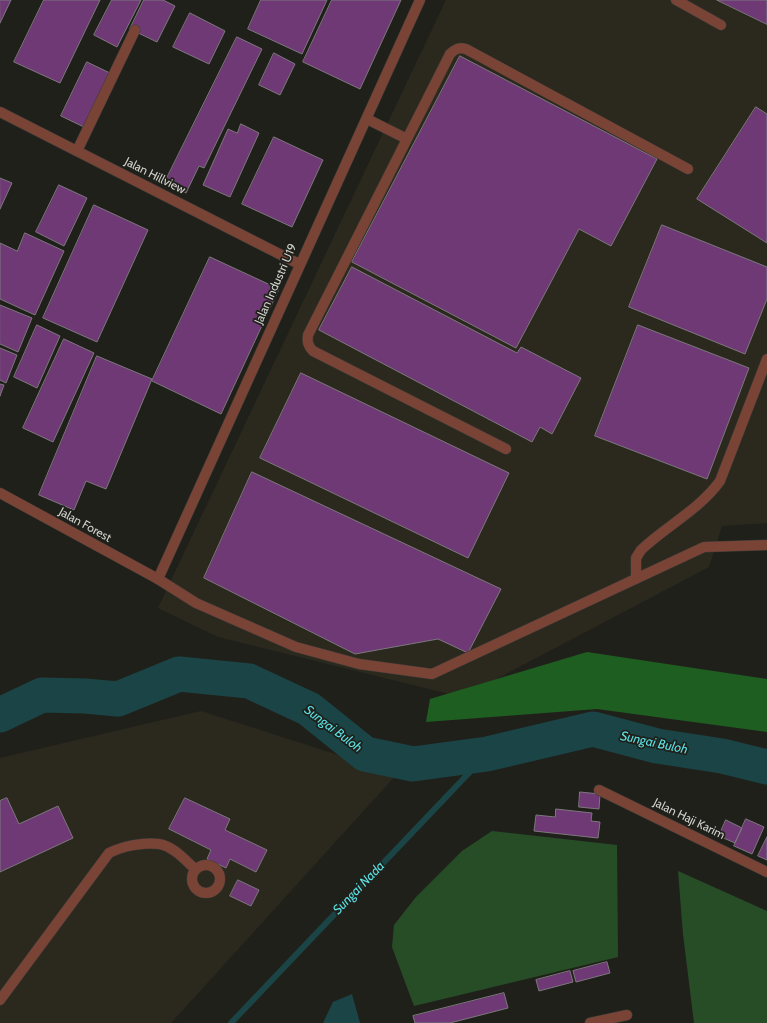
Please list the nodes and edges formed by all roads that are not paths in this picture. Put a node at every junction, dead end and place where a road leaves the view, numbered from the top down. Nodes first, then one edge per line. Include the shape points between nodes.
1 (420, 0) edge
2 (676, 0) edge
3 (721, 25) dead end
4 (135, 30) dead end
5 (0, 112) edge
6 (367, 119) junction
7 (407, 139) junction
8 (77, 151) junction
9 (688, 169) dead end
10 (299, 264) junction
11 (767, 359) edge
12 (506, 449) dead end
13 (0, 493) edge
14 (767, 545) edge
15 (158, 579) junction
16 (636, 579) junction
17 (599, 790) dead end
18 (195, 869) dead end
19 (767, 872) edge
20 (0, 1000) edge
21 (627, 1016) dead end
22 (590, 1023) edge

1 - 6 street, Jalan Industri U19
2 - 3 street
4 - 8 street
5 - 8 street, Jalan Hillview
6 - 7 street
6 - 10 street, Jalan Industri U19
7 - 9 street via 450,54 460,48
7 - 12 street via 307,341 313,351
8 - 10 street, Jalan Hillview
10 - 15 street, Jalan Industri U19
11 - 16 street via 720,481 697,506 641,550 636,558
13 - 15 street, Jalan Forest
14 - 16 street, Jalan Forest via 704,547
15 - 16 street, Jalan Forest via 196,603 296,648 360,664 432,674
17 - 19 street, Jalan Haji Karim
18 - 20 street via 180,854 160,844 119,848 109,853
21 - 22 street

